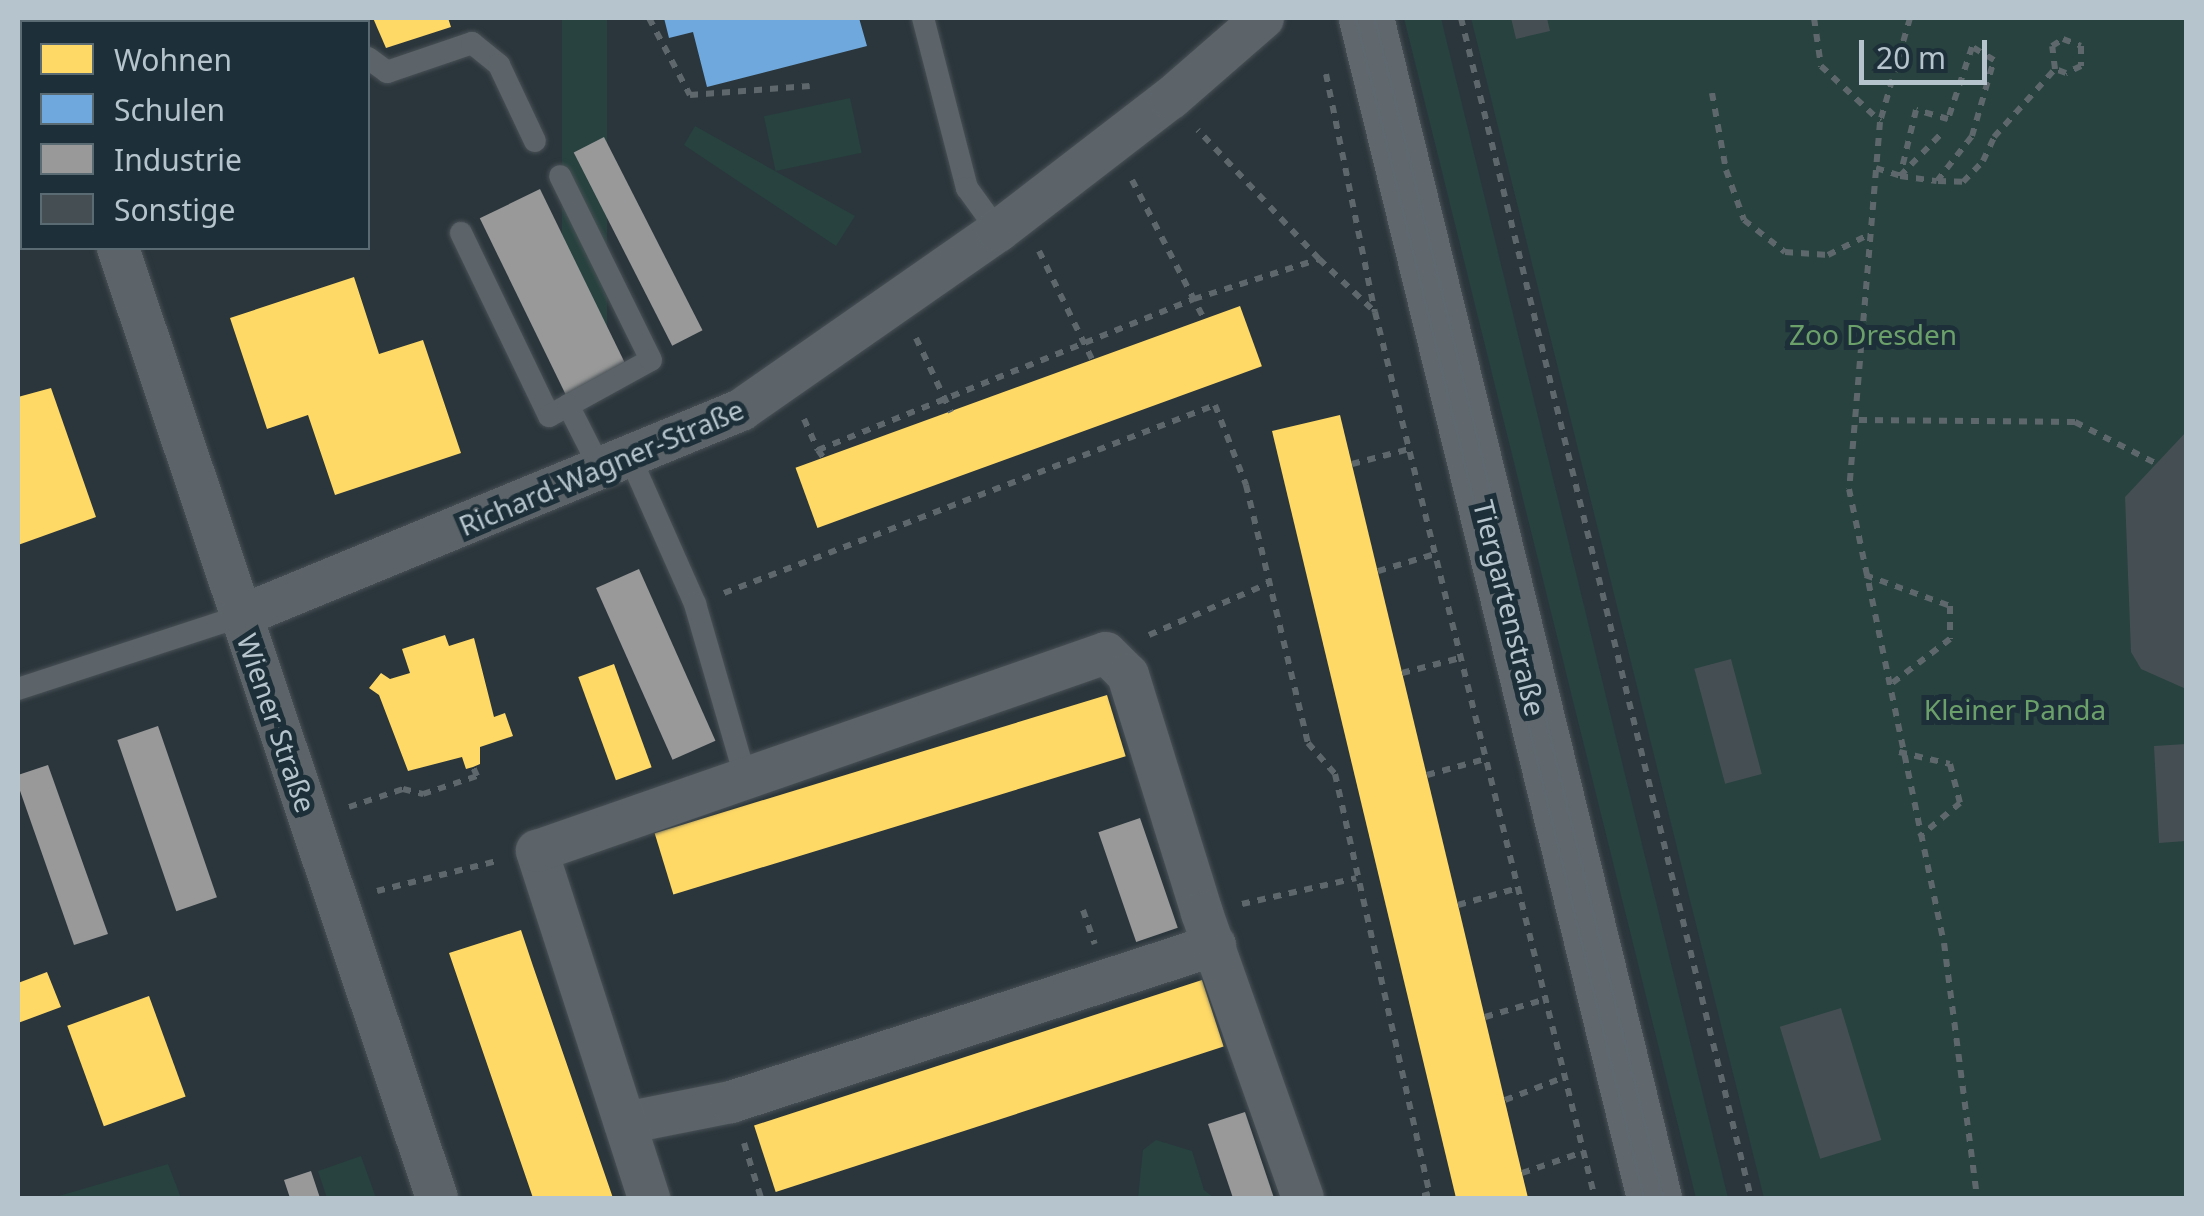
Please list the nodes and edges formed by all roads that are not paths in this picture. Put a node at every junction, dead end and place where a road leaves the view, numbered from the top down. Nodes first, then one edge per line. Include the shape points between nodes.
1 (923, 18) edge
2 (1264, 18) edge
3 (1366, 18) edge
4 (370, 59) edge
5 (535, 140) dead end
6 (560, 176) dead end
7 (1010, 223) junction
8 (460, 233) dead end
9 (119, 250) edge
10 (568, 405) junction
11 (615, 464) junction
12 (241, 616) junction
13 (18, 689) edge
14 (746, 779) junction
15 (1209, 929) junction
16 (625, 1123) junction
17 (436, 1198) edge
18 (648, 1198) edge
19 (1303, 1198) edge
20 (1654, 1198) edge

1 - 7 lane via 967,188
2 - 7 street, Richard-Wagner-Straße
3 - 20 main road, Tiergartenstraße
4 - 5 lane via 387,72 472,43 499,65
6 - 10 lane via 650,360
7 - 11 street, Richard-Wagner-Straße via 741,410
8 - 10 lane via 549,416
9 - 12 street, Wiener Straße
10 - 11 lane
11 - 12 street, Richard-Wagner-Straße
11 - 14 lane via 695,604
12 - 13 lane, Richard-Wagner-Straße
12 - 17 street, Wiener Straße
14 - 15 street via 1106,653 1128,674
14 - 16 street via 538,851
15 - 16 street via 731,1102
15 - 19 street
16 - 18 street

